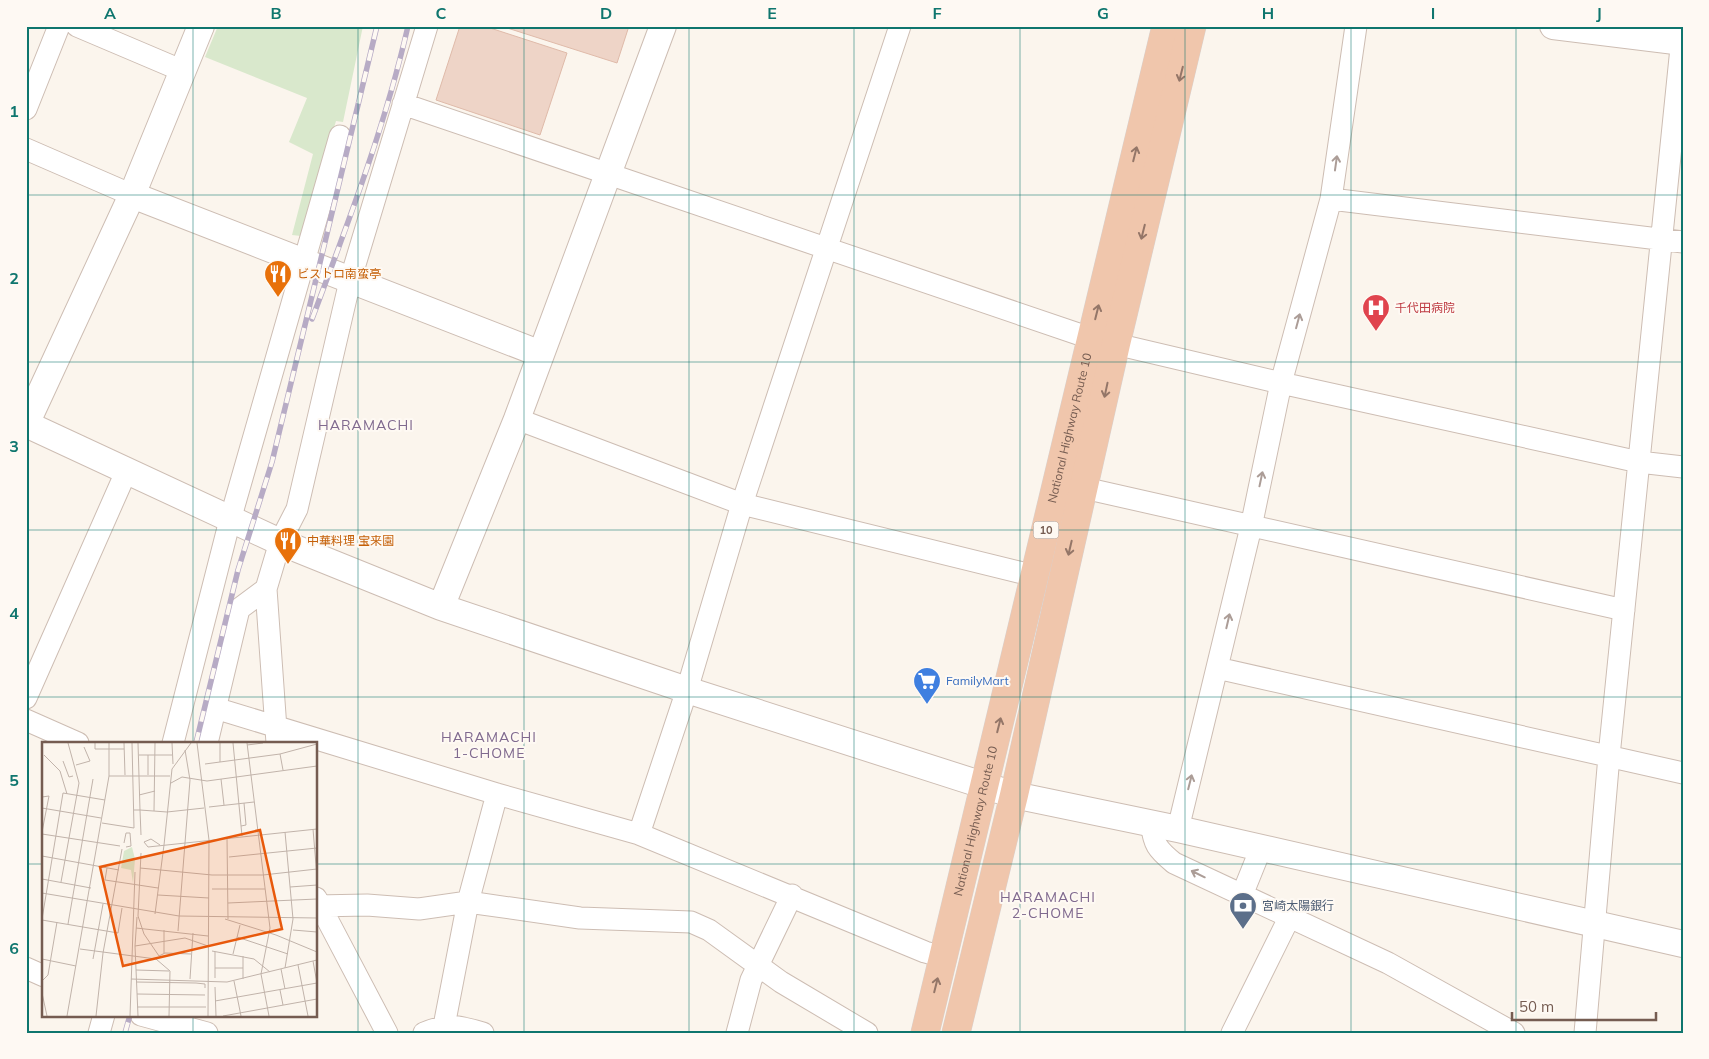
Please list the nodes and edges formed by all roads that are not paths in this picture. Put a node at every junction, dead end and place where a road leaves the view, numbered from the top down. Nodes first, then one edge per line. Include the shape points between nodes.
1 (59, 26) edge
2 (77, 26) edge
3 (201, 26) edge
4 (427, 26) edge
5 (663, 26) edge
6 (900, 26) edge
7 (1166, 26) edge
8 (1192, 26) edge
9 (1356, 26) edge
10 (1554, 26) edge
11 (1682, 37) edge
12 (183, 71) junction
13 (403, 104) junction
14 (26, 109) edge
15 (340, 136) dead end
16 (26, 149) edge
17 (606, 175) junction
18 (132, 195) junction
19 (1331, 199) junction
20 (1661, 239) junction
21 (1683, 242) edge
22 (826, 247) junction
23 (303, 263) junction
24 (350, 281) junction
25 (1103, 341) junction
26 (541, 354) junction
27 (1281, 383) junction
28 (518, 419) junction
29 (26, 424) edge
30 (1639, 462) junction
31 (1683, 467) edge
32 (126, 472) junction
33 (1084, 488) junction
34 (742, 504) junction
35 (230, 520) junction
36 (1251, 527) junction
37 (280, 542) junction
38 (1035, 576) junction
39 (266, 589) junction
40 (441, 607) junction
41 (1624, 610) junction
42 (1217, 668) junction
43 (687, 690) junction
44 (26, 698) edge
45 (215, 708) junction
46 (26, 720) edge
47 (276, 734) edge
48 (76, 742) edge
49 (173, 742) edge
50 (206, 742) edge
51 (305, 742) edge
52 (318, 745) edge
53 (1609, 756) junction
54 (1683, 773) edge
55 (984, 786) junction
56 (496, 794) junction
57 (1014, 796) junction
58 (1151, 823) junction
59 (1178, 829) junction
60 (639, 834) junction
61 (1261, 848) junction
62 (792, 895) junction
63 (1242, 895) junction
64 (468, 902) junction
65 (318, 904) edge
66 (318, 906) edge
67 (1289, 918) junction
68 (1593, 923) junction
69 (1683, 944) edge
70 (943, 957) junction
71 (758, 965) junction
72 (26, 968) edge
73 (42, 975) edge
74 (104, 1016) edge
75 (144, 1020) edge
76 (444, 1026) junction
77 (99, 1033) edge
78 (207, 1033) edge
79 (387, 1033) edge
80 (424, 1033) edge
81 (483, 1033) edge
82 (737, 1033) edge
83 (867, 1033) edge
84 (924, 1033) edge
85 (956, 1033) edge
86 (1232, 1033) edge
87 (1514, 1033) edge
88 (1585, 1033) edge

1 - 14 street
2 - 12 street
3 - 12 street
4 - 13 street
5 - 17 street
6 - 22 street
25 -> 7 highway, National Highway Route 10 / 10
8 -> 25 highway, National Highway Route 10 / 10
19 -> 9 street
10 - 11 street
11 - 20 street
12 - 18 street
13 - 17 street
13 - 24 street
15 - 23 street
16 - 18 street
17 - 22 street
17 - 26 street
18 - 23 street
18 - 29 street
19 - 20 street
27 -> 19 street
20 - 21 street
20 - 30 street
22 - 25 street
22 - 34 street
23 - 24 street
23 - 35 street
24 - 26 street
24 - 37 street via 297,509
25 - 27 street
25 -> 33 highway, National Highway Route 10 / 10
25 - 38 highway, National Highway Route 10 / 10
26 - 28 street
27 - 30 street
36 -> 27 street
28 - 34 street
28 - 40 street
29 - 32 street
30 - 31 street
30 - 41 street
32 - 35 street
32 - 44 street
33 - 36 street
33 -> 57 highway, National Highway Route 10 / 10
34 - 38 street
34 - 43 street
35 - 37 street
35 - 49 street
36 - 41 street
42 -> 36 street
37 - 39 street
37 - 40 street
55 -> 38 highway, National Highway Route 10 / 10
39 - 45 street via 240,608
39 - 47 street
40 - 43 street
41 - 53 street
42 - 53 street
59 -> 42 street
43 - 55 street
43 - 60 street
45 - 47 street
45 - 50 street
46 - 48 street
47 - 51 street
52 - 56 street
53 - 54 street
53 - 68 street
55 - 57 street
55 - 70 highway, National Highway Route 10 / 10
56 - 60 street
56 - 64 street
57 - 58 street
57 - 85 highway, National Highway Route 10 / 10
58 - 59 street
63 -> 58 street via 1174,863 1153,842
59 - 61 street
60 - 62 street
61 - 63 street
61 - 68 street
62 - 70 street
62 - 71 street
63 - 67 street
64 - 65 street via 419,909
64 - 71 street via 580,918 691,922 709,930
64 - 76 street
66 - 79 street
67 - 86 street
67 - 87 street via 1388,963
68 - 69 street
68 - 88 street
84 -> 70 highway, National Highway Route 10 / 10
71 - 82 street
71 - 83 street
72 - 73 street
74 - 77 street
75 - 78 street
76 - 80 street
76 - 81 street

